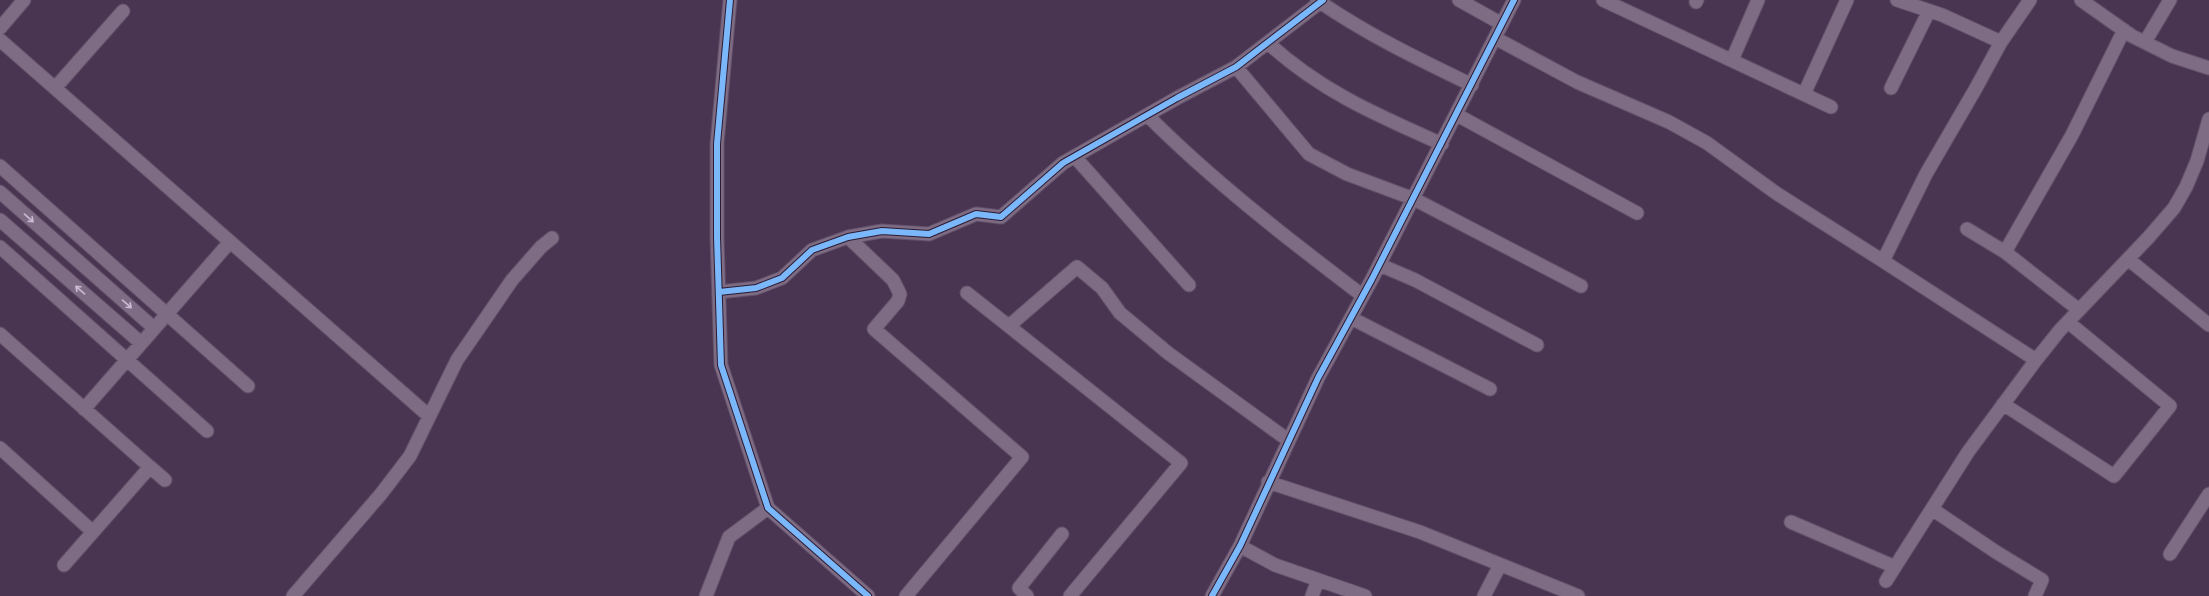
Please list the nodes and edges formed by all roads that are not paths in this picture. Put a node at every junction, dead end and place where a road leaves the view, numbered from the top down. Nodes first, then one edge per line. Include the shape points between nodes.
1 (24, 0) edge
2 (730, 0) edge
3 (1459, 0) edge
4 (1514, 0) edge
5 (1603, 0) edge
6 (1758, 0) edge
7 (1847, 0) edge
8 (1897, 0) edge
9 (2030, 0) edge
10 (2081, 0) edge
11 (2170, 0) edge
12 (1320, 1) edge
13 (123, 11) dead end
14 (1929, 11) junction
15 (1502, 24) junction
16 (0, 28) edge
17 (2124, 30) junction
18 (1495, 38) junction
19 (0, 40) edge
20 (2001, 42) junction
21 (2145, 42) junction
22 (1268, 43) junction
23 (1732, 60) junction
24 (1236, 67) junction
25 (2209, 68) edge
26 (1472, 85) junction
27 (55, 88) junction
28 (1892, 88) dead end
29 (1804, 94) junction
30 (1831, 107) dead end
31 (1147, 115) junction
32 (1457, 115) junction
33 (2209, 119) edge
34 (1442, 144) junction
35 (1075, 157) junction
36 (0, 166) edge
37 (0, 192) edge
38 (1414, 199) junction
39 (1637, 213) dead end
40 (0, 220) edge
41 (1967, 229) dead end
42 (848, 237) junction
43 (552, 238) dead end
44 (229, 243) junction
45 (0, 247) edge
46 (2005, 252) junction
47 (2128, 259) junction
48 (1883, 261) junction
49 (1380, 264) junction
50 (1188, 285) dead end
51 (1581, 286) dead end
52 (719, 292) junction
53 (967, 293) dead end
54 (1363, 296) junction
55 (2079, 310) junction
56 (167, 314) junction
57 (1351, 318) junction
58 (2068, 322) junction
59 (2209, 325) edge
60 (1009, 326) junction
61 (154, 328) junction
62 (0, 334) edge
63 (141, 343) junction
64 (1537, 345) dead end
65 (127, 359) junction
66 (2036, 360) junction
67 (248, 386) dead end
68 (1490, 389) dead end
69 (2003, 404) junction
70 (84, 409) junction
71 (429, 416) junction
72 (207, 430) dead end
73 (1288, 440) junction
74 (0, 448) edge
75 (150, 467) junction
76 (165, 480) dead end
77 (1268, 482) junction
78 (2209, 494) edge
79 (768, 508) junction
80 (1932, 509) junction
81 (1791, 522) dead end
82 (93, 532) junction
83 (1062, 534) dead end
84 (1240, 546) junction
85 (2170, 554) dead end
86 (64, 565) dead end
87 (1500, 565) junction
88 (1895, 567) junction
89 (1318, 580) junction
90 (1886, 581) dead end
91 (293, 596) edge
92 (706, 596) edge
93 (868, 596) edge
94 (906, 596) edge
95 (1027, 596) edge
96 (1070, 596) edge
97 (1212, 596) edge
98 (1312, 596) edge
99 (1365, 596) edge
100 (1484, 596) edge
101 (1578, 596) edge
102 (2034, 596) edge

1 - 16 street
2 - 52 street via 717,144
3 - 15 street
4 - 15 street
5 - 23 street
6 - 23 street
7 - 29 street
8 - 14 street
9 - 20 street
10 - 17 street
11 - 21 street
12 - 22 street
12 - 26 street via 1358,28
13 - 27 street
14 - 20 street
14 - 28 street
15 - 18 street
17 - 21 street
17 - 46 street via 2072,134
18 - 26 street
18 - 48 street via 1577,82 1669,122 1707,143 1782,198
19 - 27 street
20 - 48 street via 1926,174
21 - 25 street via 2172,56
22 - 24 street
22 - 34 street via 1321,86
23 - 29 street
24 - 31 street
24 - 38 street via 1309,154 1347,174
26 - 32 street
27 - 44 street
29 - 30 street
31 - 35 street
31 - 54 street via 1188,156 1259,216
32 - 34 street
32 - 39 street
33 - 47 street via 2197,161 2174,208
34 - 38 street
35 - 42 street via 1063,163 1001,217 976,214 929,234 882,231
35 - 50 street
36 - 56 street
37 -> 61 street
38 - 49 street
38 - 51 street
63 -> 40 street
41 - 46 street
42 - 52 street via 812,250 782,278 756,288
42 - 94 street via 894,280 900,294 898,301 874,329 1022,457
43 - 71 street via 512,280 457,360
44 - 56 street
44 - 71 street
45 - 65 street
46 - 55 street
47 - 55 street
47 - 59 street
48 - 66 street
49 - 54 street
49 - 64 street
52 - 79 street via 722,365
53 - 60 street
54 - 57 street
55 - 58 street
56 - 61 street
56 - 67 street
57 - 68 street
57 - 73 street
58 - 66 street
58 - 69 street via 2170,406 2114,476
60 - 73 street via 1077,267 1102,288 1120,313 1168,353
60 - 96 street via 1181,463
61 - 63 street
62 - 70 street
63 - 65 street
65 - 70 street
65 - 72 street
66 - 69 street
69 - 80 street via 1968,452
70 - 75 street
71 - 91 street via 410,456 381,494
73 - 77 street
74 - 82 street
75 - 76 street
75 - 82 street
77 - 84 street
77 - 87 street via 1420,532
78 - 85 street
79 - 92 street via 729,537
79 - 93 street
80 - 88 street
80 - 102 street via 2042,580
81 - 88 street
82 - 86 street
83 - 95 street via 1019,588
84 - 89 street via 1275,565
84 - 97 street
87 - 100 street
87 - 101 street
88 - 90 street
89 - 98 street
89 - 99 street

